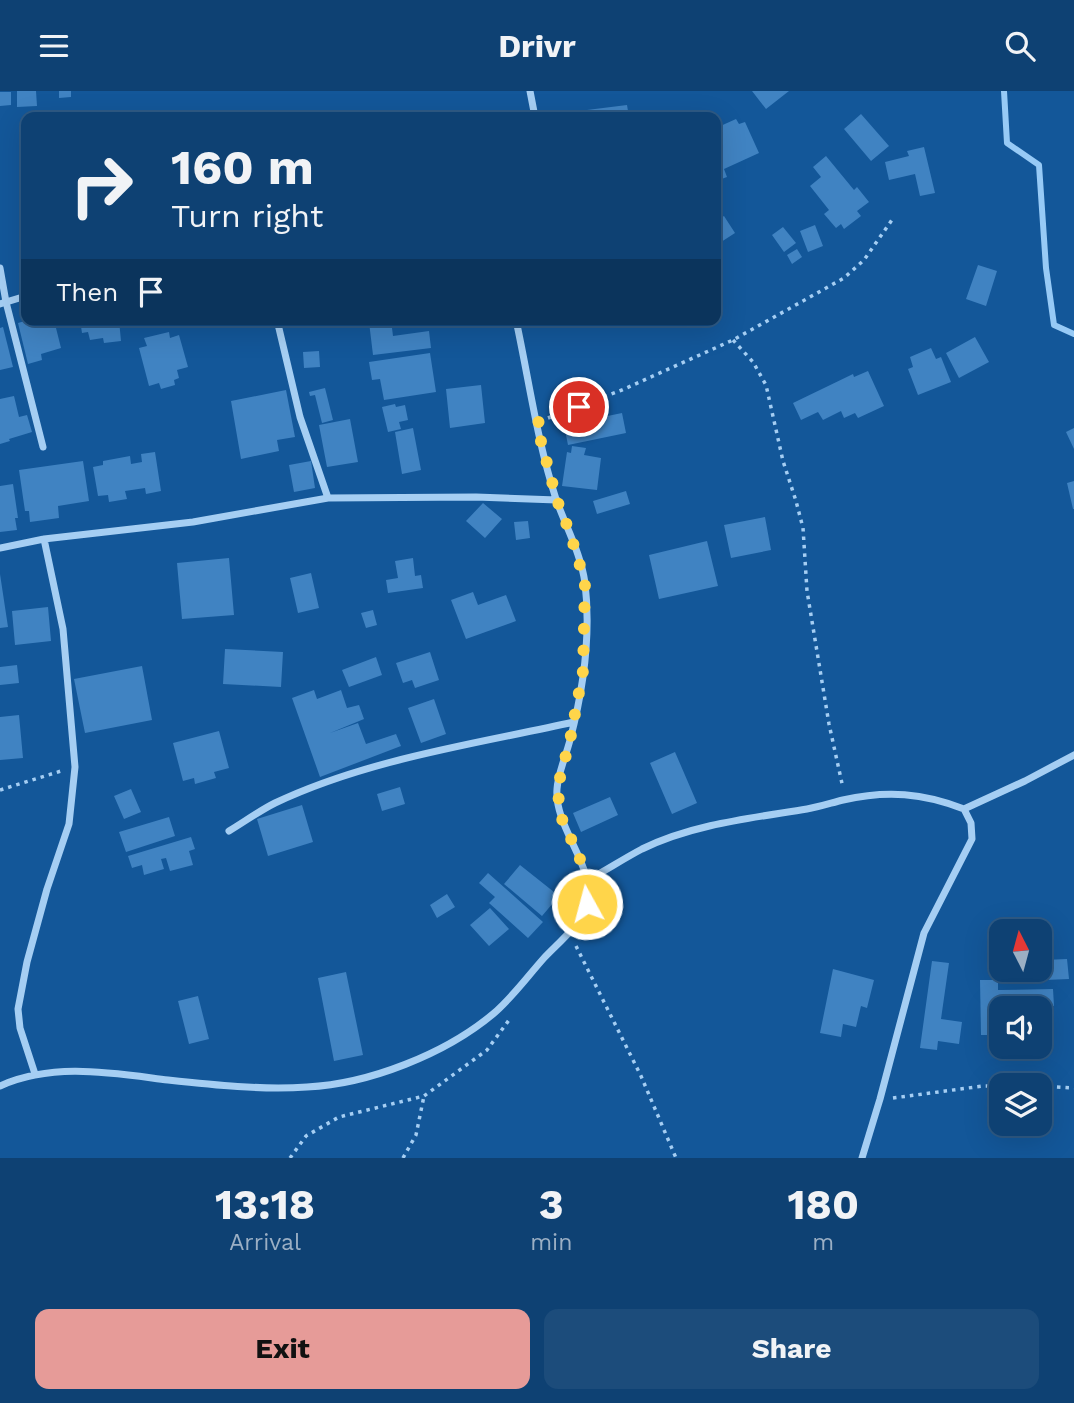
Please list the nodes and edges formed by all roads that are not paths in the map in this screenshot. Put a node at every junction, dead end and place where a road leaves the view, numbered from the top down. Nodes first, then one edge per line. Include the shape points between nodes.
1 (530, 91) edge
2 (534, 112) edge
3 (0, 268) edge
4 (21, 298) edge
5 (3, 303) edge
6 (278, 326) edge
7 (517, 326) edge
8 (43, 447) dead end
9 (328, 498) junction
10 (557, 500) junction
11 (44, 539) junction
12 (0, 548) edge
13 (574, 722) junction
14 (1074, 755) edge
15 (964, 809) junction
16 (229, 831) dead end
17 (586, 881) junction
18 (35, 1074) junction
19 (0, 1086) edge
20 (862, 1158) edge

1 - 2 street
3 - 5 street
4 - 5 street
5 - 8 street
6 - 9 street via 300,417
7 - 10 street
9 - 10 street
9 - 11 street via 194,522
10 - 13 street via 585,582 583,671
11 - 12 street
11 - 18 street via 63,629 75,767 69,824 47,889 18,1009
13 - 16 street via 399,761 333,781 275,804
13 - 17 street via 557,789 563,824
14 - 15 street
15 - 17 street via 914,794 846,799 746,818 642,849
15 - 20 street via 972,839 924,933
17 - 18 street via 587,904 569,932 511,997 457,1039 395,1069 353,1082 307,1087 251,1087 101,1072
18 - 19 street

